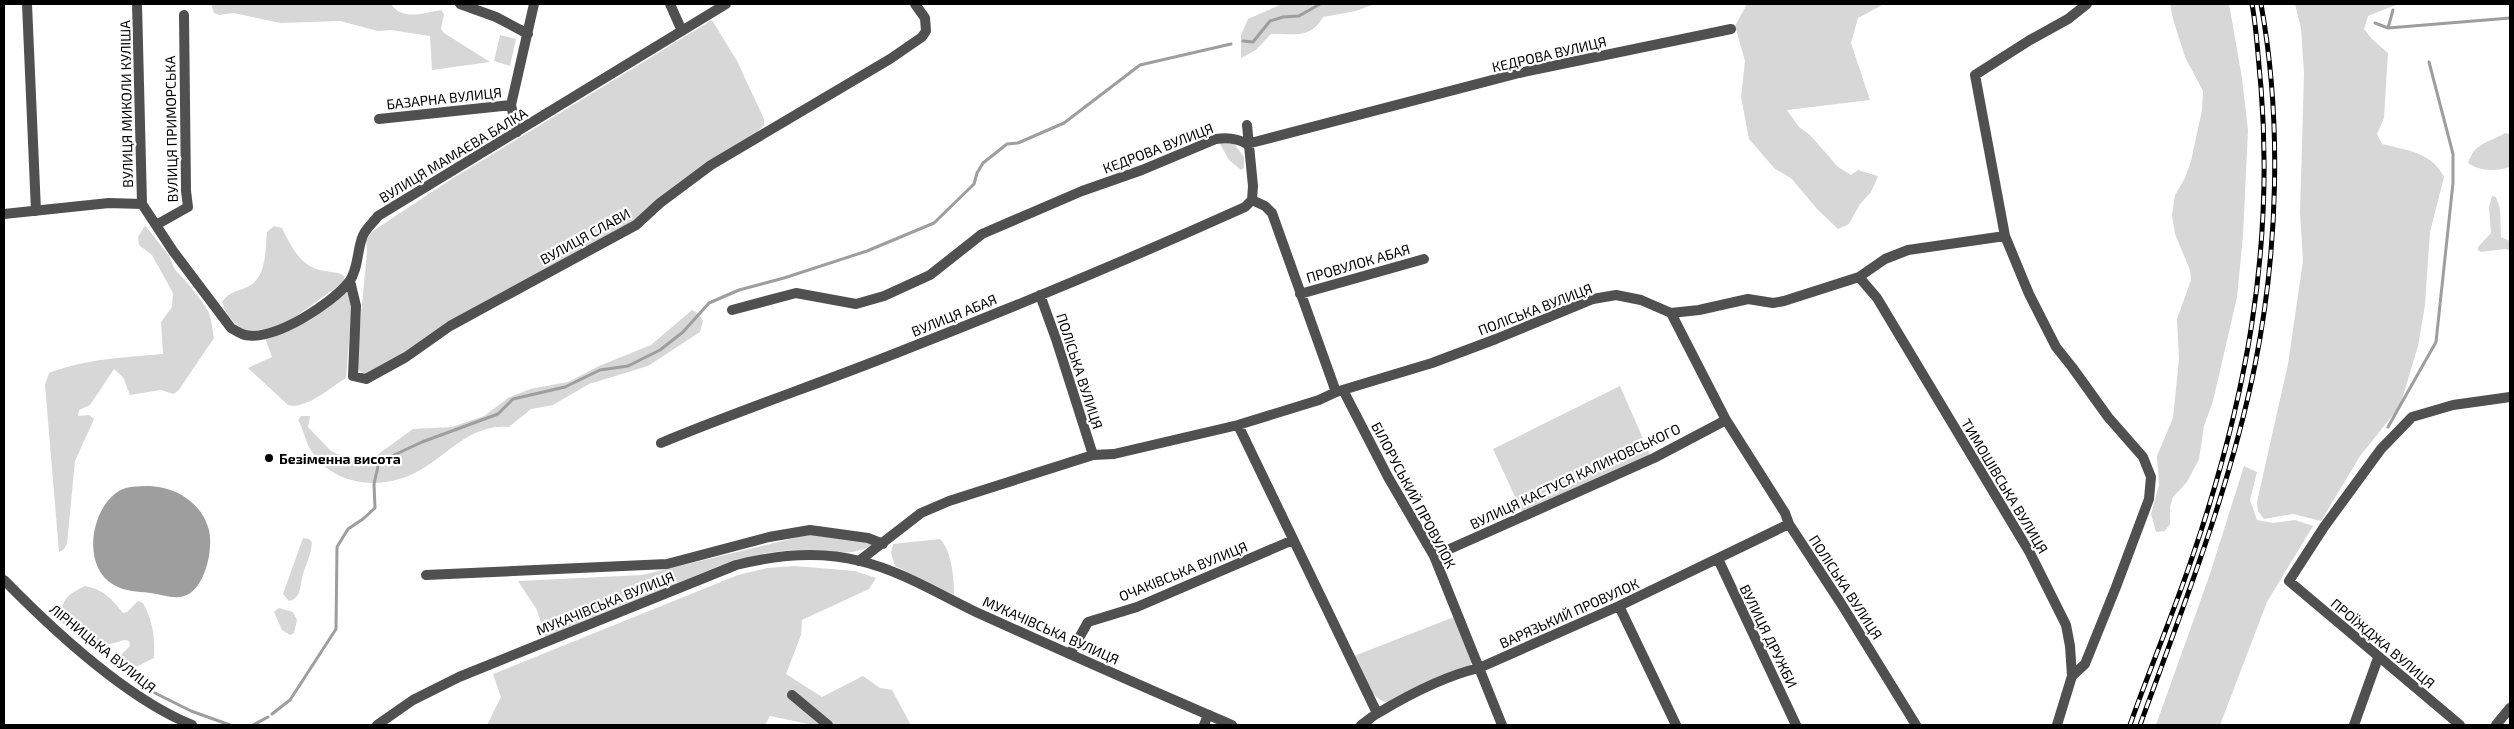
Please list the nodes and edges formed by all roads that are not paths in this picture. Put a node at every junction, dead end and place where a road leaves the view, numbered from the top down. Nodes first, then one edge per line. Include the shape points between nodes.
1 (27, 4) edge
2 (137, 4) edge
3 (460, 4) edge
4 (534, 4) edge
5 (670, 4) edge
6 (726, 4) edge
7 (915, 4) edge
8 (2087, 4) edge
9 (184, 15) dead end
10 (1731, 29) dead end
11 (682, 31) junction
12 (528, 34) junction
13 (511, 106) junction
14 (379, 119) dead end
15 (1247, 125) dead end
16 (517, 132) junction
17 (1247, 144) junction
18 (1252, 200) junction
19 (142, 204) junction
20 (36, 211) junction
21 (4, 214) edge
22 (156, 225) junction
23 (2005, 236) junction
24 (1424, 259) dead end
25 (1859, 277) junction
26 (350, 281) junction
27 (1300, 294) junction
28 (1040, 295) junction
29 (732, 310) dead end
30 (1671, 312) junction
31 (1339, 391) junction
32 (2510, 397) edge
33 (1726, 420) junction
34 (1238, 425) junction
35 (662, 443) dead end
36 (1092, 455) junction
37 (1788, 524) junction
38 (1293, 540) junction
39 (883, 544) junction
40 (1434, 556) junction
41 (1718, 559) junction
42 (858, 561) junction
43 (426, 575) dead end
44 (4, 580) edge
45 (1619, 606) junction
46 (1070, 654) junction
47 (2378, 658) junction
48 (1479, 668) junction
49 (2072, 676) junction
50 (792, 695) dead end
51 (2510, 708) edge
52 (1377, 713) junction
53 (1208, 715) junction
54 (192, 725) edge
55 (377, 725) edge
56 (828, 725) edge
57 (1204, 725) edge
58 (1232, 725) edge
59 (1361, 725) edge
60 (1502, 725) edge
61 (1676, 725) edge
62 (1796, 725) edge
63 (1916, 725) edge
64 (2057, 725) edge
65 (2354, 725) edge
66 (2460, 725) edge
67 (2496, 725) edge

1 - 20 street
2 - 19 street, ВУЛИЦЯ МИКОЛИ КУЛІША
3 - 12 street via 496,17
4 - 12 street
5 - 11 street
6 - 11 street, ВУЛИЦЯ МАМАЄВА БАЛКА
7 - 26 street, ВУЛИЦЯ СЛАВИ via 925,18 926,31 890,59 711,165 636,225 450,326 406,357 366,379 353,376 356,306
8 - 23 street via 1975,75
9 - 22 street, ВУЛИЦЯ ПРИМОРСЬКА via 188,208
10 - 17 street, КЕДРОВА ВУЛИЦЯ via 1519,73
11 - 16 street, ВУЛИЦЯ МАМАЄВА БАЛКА
12 - 13 street
13 - 14 street, БАЗАРНА ВУЛИЦЯ
13 - 16 street
15 - 17 street
16 - 26 street, ВУЛИЦЯ МАМАЄВА БАЛКА via 378,216 362,236
17 - 18 street
17 - 29 street, КЕДРОВА ВУЛИЦЯ via 1240,139 1216,139 1082,191 982,234 930,276 884,296 856,304 796,293
18 - 27 street, БІЛОРУСЬКИЙ ПРОВУЛОК via 1272,213
18 - 28 street, ВУЛИЦЯ АБАЯ via 1245,207 1168,242
19 - 20 street via 109,203
19 - 22 street, ВУЛИЦЯ МАМАЄВА БАЛКА
20 - 21 street
22 - 26 street, ВУЛИЦЯ МАМАЄВА БАЛКА via 231,328 245,335 263,334 293,324 332,298
23 - 25 street via 1908,250 1885,259
23 - 49 street via 2056,347 2108,417 2143,457 2151,477 2149,499 2113,596 2085,664
24 - 27 street, ПРОВУЛОК АБАЯ
25 - 30 street via 1784,301 1748,299 1699,310
25 - 49 street, ТИМОШІВСЬКА ВУЛИЦЯ via 1878,298 2030,553 2066,625
27 - 31 street, БІЛОРУСЬКИЙ ПРОВУЛОК
28 - 35 street, ВУЛИЦЯ АБАЯ
28 - 36 street, ПОЛІСЬКА ВУЛИЦЯ
30 - 31 street, ПОЛІСЬКА ВУЛИЦЯ via 1641,300 1616,295 1593,299 1450,356
30 - 33 street, ПОЛІСЬКА ВУЛИЦЯ
31 - 34 street, ПОЛІСЬКА ВУЛИЦЯ
31 - 40 street, БІЛОРУСЬКИЙ ПРОВУЛОК
32 - 47 street, ПРОЇЖДЖА ВУЛИЦЯ via 2453,405 2412,417 2381,449 2289,581
33 - 37 street, ПОЛІСЬКА ВУЛИЦЯ via 1785,513
33 - 40 street, ВУЛИЦЯ КАСТУСЯ КАЛИНОВСЬКОГО via 1654,458
34 - 36 street, ПОЛІСЬКА ВУЛИЦЯ via 1114,454
34 - 38 street
36 - 39 street, ПОЛІСЬКА ВУЛИЦЯ via 949,500 921,513
37 - 41 street, ВАРЯЗЬКИЙ ПРОВУЛОК
37 - 63 street, ПОЛІСЬКА ВУЛИЦЯ
38 - 46 street, ОЧАКІВСЬКА ВУЛИЦЯ via 1137,607 1088,622
38 - 52 street
39 - 42 street
39 - 43 street, МУКАЧІВСЬКА ВУЛИЦЯ via 868,538 810,530 769,537 667,564
40 - 48 street, БІЛОРУСЬКИЙ ПРОВУЛОК
41 - 45 street, ВАРЯЗЬКИЙ ПРОВУЛОК
41 - 62 street, ВУЛИЦЯ ДРУЖБИ
42 - 46 street, МУКАЧІВСЬКА ВУЛИЦЯ via 887,569
42 - 55 street, МУКАЧІВСЬКА ВУЛИЦЯ via 798,555 768,557 736,565 459,677 413,700
44 - 54 street, ЛІРНИЦЬКА ВУЛИЦЯ via 89,658 148,702
45 - 48 street, ВАРЯЗЬКИЙ ПРОВУЛОК
45 - 61 street
46 - 53 street, МУКАЧІВСЬКА ВУЛИЦЯ
47 - 65 street
47 - 66 street, ПРОЇЖДЖА ВУЛИЦЯ
48 - 52 street, ВАРЯЗЬКИЙ ПРОВУЛОК via 1409,696
48 - 60 street, БІЛОРУСЬКИЙ ПРОВУЛОК
49 - 64 street, ТИМОШІВСЬКА ВУЛИЦЯ
50 - 56 street
51 - 67 street
52 - 59 street, ВАРЯЗЬКИЙ ПРОВУЛОК
53 - 57 street
53 - 58 street, МУКАЧІВСЬКА ВУЛИЦЯ

